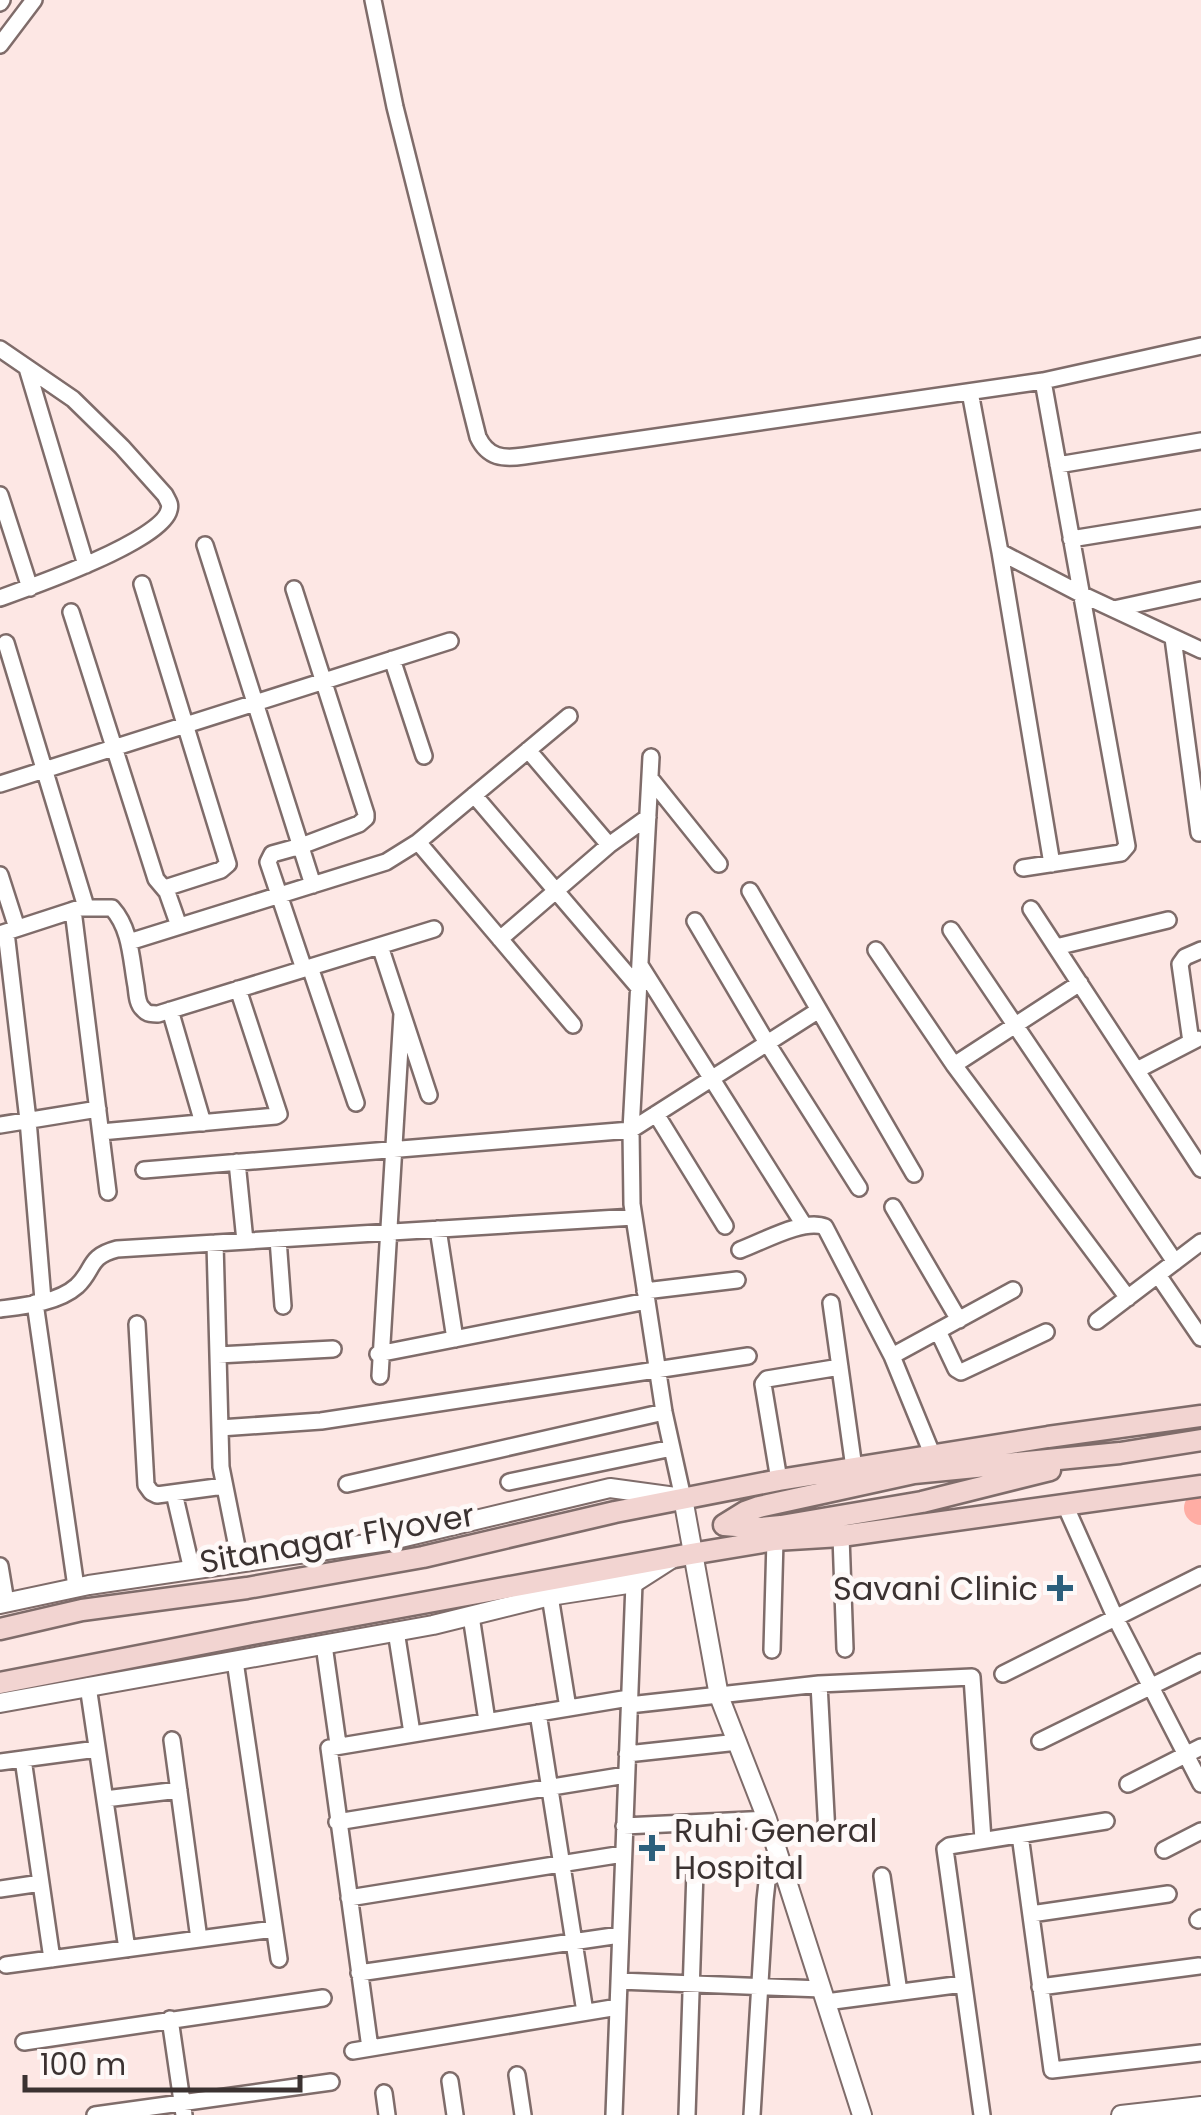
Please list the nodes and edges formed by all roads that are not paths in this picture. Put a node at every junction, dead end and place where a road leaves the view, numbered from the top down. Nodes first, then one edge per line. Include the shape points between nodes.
1 (34, 0) edge
2 (372, 0) edge
3 (0, 14) edge
4 (16, 24) junction
5 (0, 45) edge
6 (1201, 346) edge
7 (0, 349) edge
8 (28, 368) junction
9 (1042, 381) junction
10 (970, 392) junction
11 (1201, 441) edge
12 (1058, 465) junction
13 (0, 495) edge
14 (1201, 518) edge
15 (1071, 540) junction
16 (205, 545) dead end
17 (1000, 552) junction
18 (86, 566) junction
19 (142, 584) dead end
20 (30, 588) junction
21 (294, 589) dead end
22 (1201, 590) edge
23 (1081, 594) junction
24 (0, 598) edge
25 (1114, 609) junction
26 (71, 612) dead end
27 (1173, 638) junction
28 (450, 641) dead end
29 (6, 643) dead end
30 (1201, 650) edge
31 (392, 659) junction
32 (324, 681) junction
33 (256, 702) junction
34 (569, 716) dead end
35 (185, 725) junction
36 (116, 747) junction
37 (528, 750) junction
38 (424, 756) dead end
39 (651, 757) dead end
40 (44, 770) junction
41 (650, 778) junction
42 (0, 784) edge
43 (474, 795) junction
44 (648, 817) junction
45 (1199, 833) edge
46 (418, 842) junction
47 (609, 845) junction
48 (301, 846) junction
49 (719, 864) dead end
50 (1052, 864) junction
51 (1023, 868) dead end
52 (0, 876) edge
53 (313, 885) junction
54 (165, 888) junction
55 (556, 891) junction
56 (750, 891) dead end
57 (279, 896) junction
58 (1031, 908) dead end
59 (80, 909) junction
60 (1168, 920) dead end
61 (695, 921) dead end
62 (180, 926) junction
63 (434, 929) dead end
64 (951, 930) dead end
65 (8, 932) edge
66 (500, 939) junction
67 (129, 942) junction
68 (380, 946) junction
69 (1056, 947) junction
70 (876, 950) dead end
71 (1201, 950) edge
72 (640, 965) junction
73 (307, 968) junction
74 (1080, 983) junction
75 (639, 988) junction
76 (238, 989) junction
77 (170, 1010) junction
78 (820, 1010) junction
79 (402, 1014) junction
80 (1015, 1024) junction
81 (573, 1025) dead end
82 (1196, 1040) edge
83 (767, 1043) junction
84 (954, 1066) junction
85 (1137, 1070) junction
86 (713, 1078) junction
87 (429, 1095) dead end
88 (356, 1103) dead end
89 (98, 1109) junction
90 (656, 1114) junction
91 (28, 1120) junction
92 (203, 1123) junction
93 (0, 1124) edge
94 (631, 1130) junction
95 (101, 1132) junction
96 (237, 1162) junction
97 (1201, 1169) edge
98 (144, 1170) dead end
99 (914, 1174) dead end
100 (859, 1188) dead end
101 (108, 1192) dead end
102 (893, 1207) dead end
103 (634, 1217) junction
104 (804, 1225) junction
105 (726, 1226) dead end
106 (438, 1229) junction
107 (278, 1240) junction
108 (245, 1242) junction
109 (1201, 1242) edge
110 (215, 1243) junction
111 (740, 1250) dead end
112 (1175, 1262) junction
113 (1158, 1275) junction
114 (737, 1280) dead end
115 (1013, 1290) dead end
116 (646, 1296) junction
117 (1128, 1298) junction
118 (39, 1302) junction
119 (831, 1303) dead end
120 (283, 1306) dead end
121 (0, 1310) edge
122 (959, 1320) junction
123 (1097, 1321) dead end
124 (137, 1324) dead end
125 (938, 1331) junction
126 (1046, 1332) dead end
127 (455, 1338) junction
128 (1201, 1338) edge
129 (333, 1350) dead end
130 (378, 1354) dead end
131 (218, 1355) junction
132 (748, 1356) dead end
133 (892, 1356) junction
134 (840, 1367) junction
135 (657, 1369) junction
136 (380, 1376) dead end
137 (664, 1412) junction
138 (1201, 1416) edge
139 (220, 1428) junction
140 (1201, 1440) edge
141 (672, 1448) junction
142 (1120, 1453) junction
143 (933, 1456) junction
144 (854, 1468) junction
145 (779, 1480) junction
146 (509, 1482) dead end
147 (348, 1484) dead end
148 (224, 1486) junction
149 (1201, 1486) edge
150 (174, 1492) junction
151 (682, 1498) junction
152 (1065, 1505) junction
153 (840, 1536) junction
154 (775, 1540) junction
155 (682, 1556) junction
156 (240, 1562) junction
157 (0, 1566) edge
158 (192, 1570) junction
159 (631, 1574) junction
160 (1201, 1575) edge
161 (76, 1587) junction
162 (550, 1596) junction
163 (3, 1603) edge
164 (470, 1616) junction
165 (1116, 1619) junction
166 (0, 1629) edge
167 (396, 1632) junction
168 (324, 1645) junction
169 (845, 1649) dead end
170 (772, 1650) dead end
171 (235, 1661) junction
172 (1201, 1662) edge
173 (1003, 1674) dead end
174 (0, 1684) edge
175 (819, 1684) junction
176 (88, 1686) junction
177 (1150, 1687) junction
178 (720, 1696) junction
179 (629, 1701) junction
180 (0, 1703) edge
181 (568, 1708) junction
182 (538, 1712) junction
183 (487, 1721) junction
184 (412, 1733) junction
185 (172, 1740) dead end
186 (1040, 1741) dead end
187 (738, 1742) junction
188 (338, 1744) junction
189 (1201, 1747) edge
190 (98, 1749) junction
191 (627, 1754) junction
192 (1186, 1755) junction
193 (23, 1759) junction
194 (0, 1762) edge
195 (626, 1774) junction
196 (1128, 1784) dead end
197 (1201, 1784) edge
198 (550, 1787) junction
199 (179, 1790) junction
200 (105, 1799) junction
201 (767, 1819) junction
202 (1106, 1821) dead end
203 (338, 1822) junction
204 (624, 1826) junction
205 (1201, 1831) edge
206 (827, 1834) dead end
207 (1020, 1834) junction
208 (984, 1840) junction
209 (1164, 1850) dead end
210 (778, 1852) junction
211 (623, 1854) junction
212 (562, 1864) junction
213 (695, 1871) dead end
214 (882, 1876) dead end
215 (41, 1883) junction
216 (0, 1889) edge
217 (1168, 1894) dead end
218 (348, 1898) junction
219 (1031, 1914) junction
220 (274, 1930) junction
221 (620, 1935) junction
222 (199, 1939) junction
223 (574, 1942) junction
224 (127, 1949) junction
225 (52, 1959) junction
226 (279, 1959) dead end
227 (6, 1965) dead end
228 (1199, 1966) edge
229 (359, 1973) junction
230 (618, 1981) junction
231 (691, 1984) junction
232 (964, 1984) junction
233 (759, 1987) junction
234 (1040, 1987) junction
235 (899, 1992) junction
236 (824, 1996) junction
237 (324, 1998) dead end
238 (618, 2007) junction
239 (585, 2012) junction
240 (170, 2019) junction
241 (24, 2042) dead end
242 (370, 2048) junction
243 (353, 2051) dead end
244 (1201, 2053) edge
245 (518, 2075) dead end
246 (450, 2080) dead end
247 (331, 2082) dead end
248 (384, 2094) dead end
249 (1201, 2106) edge
250 (183, 2109) edge
251 (1132, 2114) edge
252 (94, 2115) edge
253 (386, 2115) edge
254 (454, 2115) edge
255 (523, 2115) edge
256 (614, 2115) edge
257 (686, 2115) edge
258 (752, 2115) edge
259 (862, 2115) edge
260 (982, 2115) edge

1 - 4 street
2 - 10 street via 483,449 508,459
3 - 4 street
4 - 5 street
6 - 9 street
7 - 8 street
8 - 18 street
8 - 18 street via 73,399 170,504 161,523
9 - 10 street
9 - 12 street
10 - 17 street
11 - 12 street
12 - 15 street
13 - 20 street
14 - 15 street
15 - 23 street
16 - 33 street
17 - 23 street
17 - 50 street
18 - 20 street
19 - 35 street
20 - 24 street
21 - 32 street
22 - 25 street
23 - 25 street
23 - 50 street via 1126,849
25 - 27 street
26 - 36 street
27 - 30 street
27 - 45 street
28 - 31 street
29 - 40 street
31 - 32 street
31 - 38 street
32 - 33 street
32 - 48 street via 366,818
33 - 35 street
33 - 48 street
34 - 37 street
35 - 36 street
35 - 54 street via 228,864
36 - 40 street
36 - 54 street via 156,878
37 - 43 street
37 - 47 street
39 - 41 street
40 - 42 street
40 - 59 street
41 - 44 street
41 - 49 street
43 - 46 street
43 - 55 street
44 - 47 street
44 - 72 street
46 - 53 street via 386,862
46 - 66 street
47 - 55 street
48 - 53 street
48 - 57 street via 269,857
50 - 51 street
52 - 65 street
53 - 57 street
54 - 62 street
55 - 66 street
55 - 75 street
56 - 78 street
57 - 62 street
57 - 73 street
58 - 69 street
59 - 65 street
59 - 67 street via 112,908
59 - 89 street
60 - 69 street
61 - 83 street
62 - 67 street
63 - 68 street
64 - 80 street
65 - 91 street
66 - 81 street
67 - 77 street via 142,1008 148,1014
68 - 73 street
68 - 79 street
69 - 74 street
70 - 84 street
71 - 82 street via 1180,964
72 - 75 street
72 - 86 street
73 - 76 street
73 - 88 street
74 - 80 street
74 - 85 street
75 - 94 street
76 - 77 street
76 - 92 street via 279,1114
77 - 92 street
78 - 83 street
78 - 99 street
79 - 87 street
79 - 136 street
80 - 84 street
80 - 112 street
82 - 85 street
83 - 86 street
83 - 100 street
84 - 117 street
85 - 97 street
86 - 90 street
86 - 104 street
89 - 91 street
89 - 95 street
90 - 94 street
90 - 105 street
91 - 93 street
91 - 118 street
92 - 95 street
94 - 96 street
94 - 103 street
95 - 101 street
96 - 98 street
96 - 108 street
102 - 122 street
103 - 106 street
103 - 116 street
104 - 111 street
104 - 133 street via 825,1228
106 - 107 street
106 - 127 street
107 - 108 street
107 - 120 street
108 - 110 street
109 - 112 street
110 - 118 street via 102,1253 79,1284
110 - 131 street
112 - 113 street
113 - 117 street
113 - 128 street
114 - 116 street
115 - 122 street
116 - 127 street
116 - 135 street
117 - 123 street
118 - 121 street
118 - 161 street
119 - 134 street
122 - 125 street
124 - 150 street via 146,1485 158,1495
125 - 126 street via 961,1372
125 - 133 street
127 - 130 street
129 - 131 street
131 - 139 street
132 - 135 street
133 - 143 street
134 - 144 street
134 - 145 street via 762,1384
135 - 137 street
135 - 139 street via 321,1421
137 - 141 street
137 - 147 street
138 - 143 main road, Sitanagar Flyover
139 - 148 street
140 - 142 main road
141 - 146 street
141 - 151 street
142 - 142 main road via 922,1502 781,1526 724,1525 760,1507 914,1472
143 - 144 main road, Sitanagar Flyover
144 - 145 main road, Sitanagar Flyover
145 - 151 main road, Sitanagar Flyover
148 - 150 street
148 - 156 street
149 - 152 main road
150 - 158 street
151 - 155 street
151 - 156 street via 610,1488 388,1541
151 - 166 main road, Sitanagar Flyover via 423,1557
152 - 153 main road
152 - 165 street
153 - 154 main road
153 - 169 street
154 - 155 main road
154 - 170 street
155 - 159 main road
155 - 178 street
156 - 158 street
157 - 163 street
158 - 161 street
159 - 162 street
159 - 174 main road via 252,1634
159 - 179 street
160 - 165 street
161 - 163 street
162 - 164 street
162 - 181 street
164 - 167 street
164 - 183 street
165 - 173 street
165 - 177 street
167 - 168 street
167 - 184 street
168 - 171 street
168 - 188 street
171 - 176 street
171 - 220 street
172 - 177 street
175 - 178 street
175 - 206 street
175 - 208 street via 972,1677
176 - 180 street
176 - 190 street
177 - 186 street
177 - 192 street
178 - 179 street
178 - 187 street
179 - 181 street
179 - 191 street
181 - 182 street
182 - 183 street
182 - 198 street
183 - 184 street
184 - 188 street
185 - 199 street
187 - 191 street
187 - 201 street
188 - 203 street via 328,1748
189 - 192 street
190 - 193 street
190 - 200 street
191 - 195 street
192 - 196 street
192 - 197 street
193 - 194 street
193 - 215 street
195 - 198 street
195 - 204 street
198 - 203 street
198 - 212 street
199 - 200 street
199 - 222 street
200 - 224 street
201 - 204 street
201 - 210 street
202 - 207 street
203 - 218 street
204 - 211 street
205 - 209 street
207 - 208 street
207 - 219 street
208 - 232 street via 945,1849
210 - 233 street via 767,1882
210 - 236 street
211 - 212 street
211 - 221 street
212 - 218 street
212 - 223 street
213 - 231 street
214 - 235 street
215 - 216 street
215 - 225 street
217 - 219 street
218 - 229 street
219 - 234 street
220 - 222 street
220 - 226 street
221 - 223 street
221 - 230 street
222 - 224 street
223 - 229 street
223 - 239 street
224 - 225 street
225 - 227 street
228 - 234 street
229 - 242 street
230 - 231 street
230 - 238 street
231 - 233 street
231 - 257 street
232 - 235 street
232 - 260 street
233 - 236 street
233 - 258 street
234 - 244 street via 1054,2071
235 - 236 street
236 - 259 street
237 - 240 street
238 - 239 street
238 - 256 street
239 - 242 street
240 - 241 street
240 - 250 street
242 - 243 street
245 - 255 street
246 - 254 street
247 - 250 street
248 - 253 street
249 - 251 street
250 - 252 street

